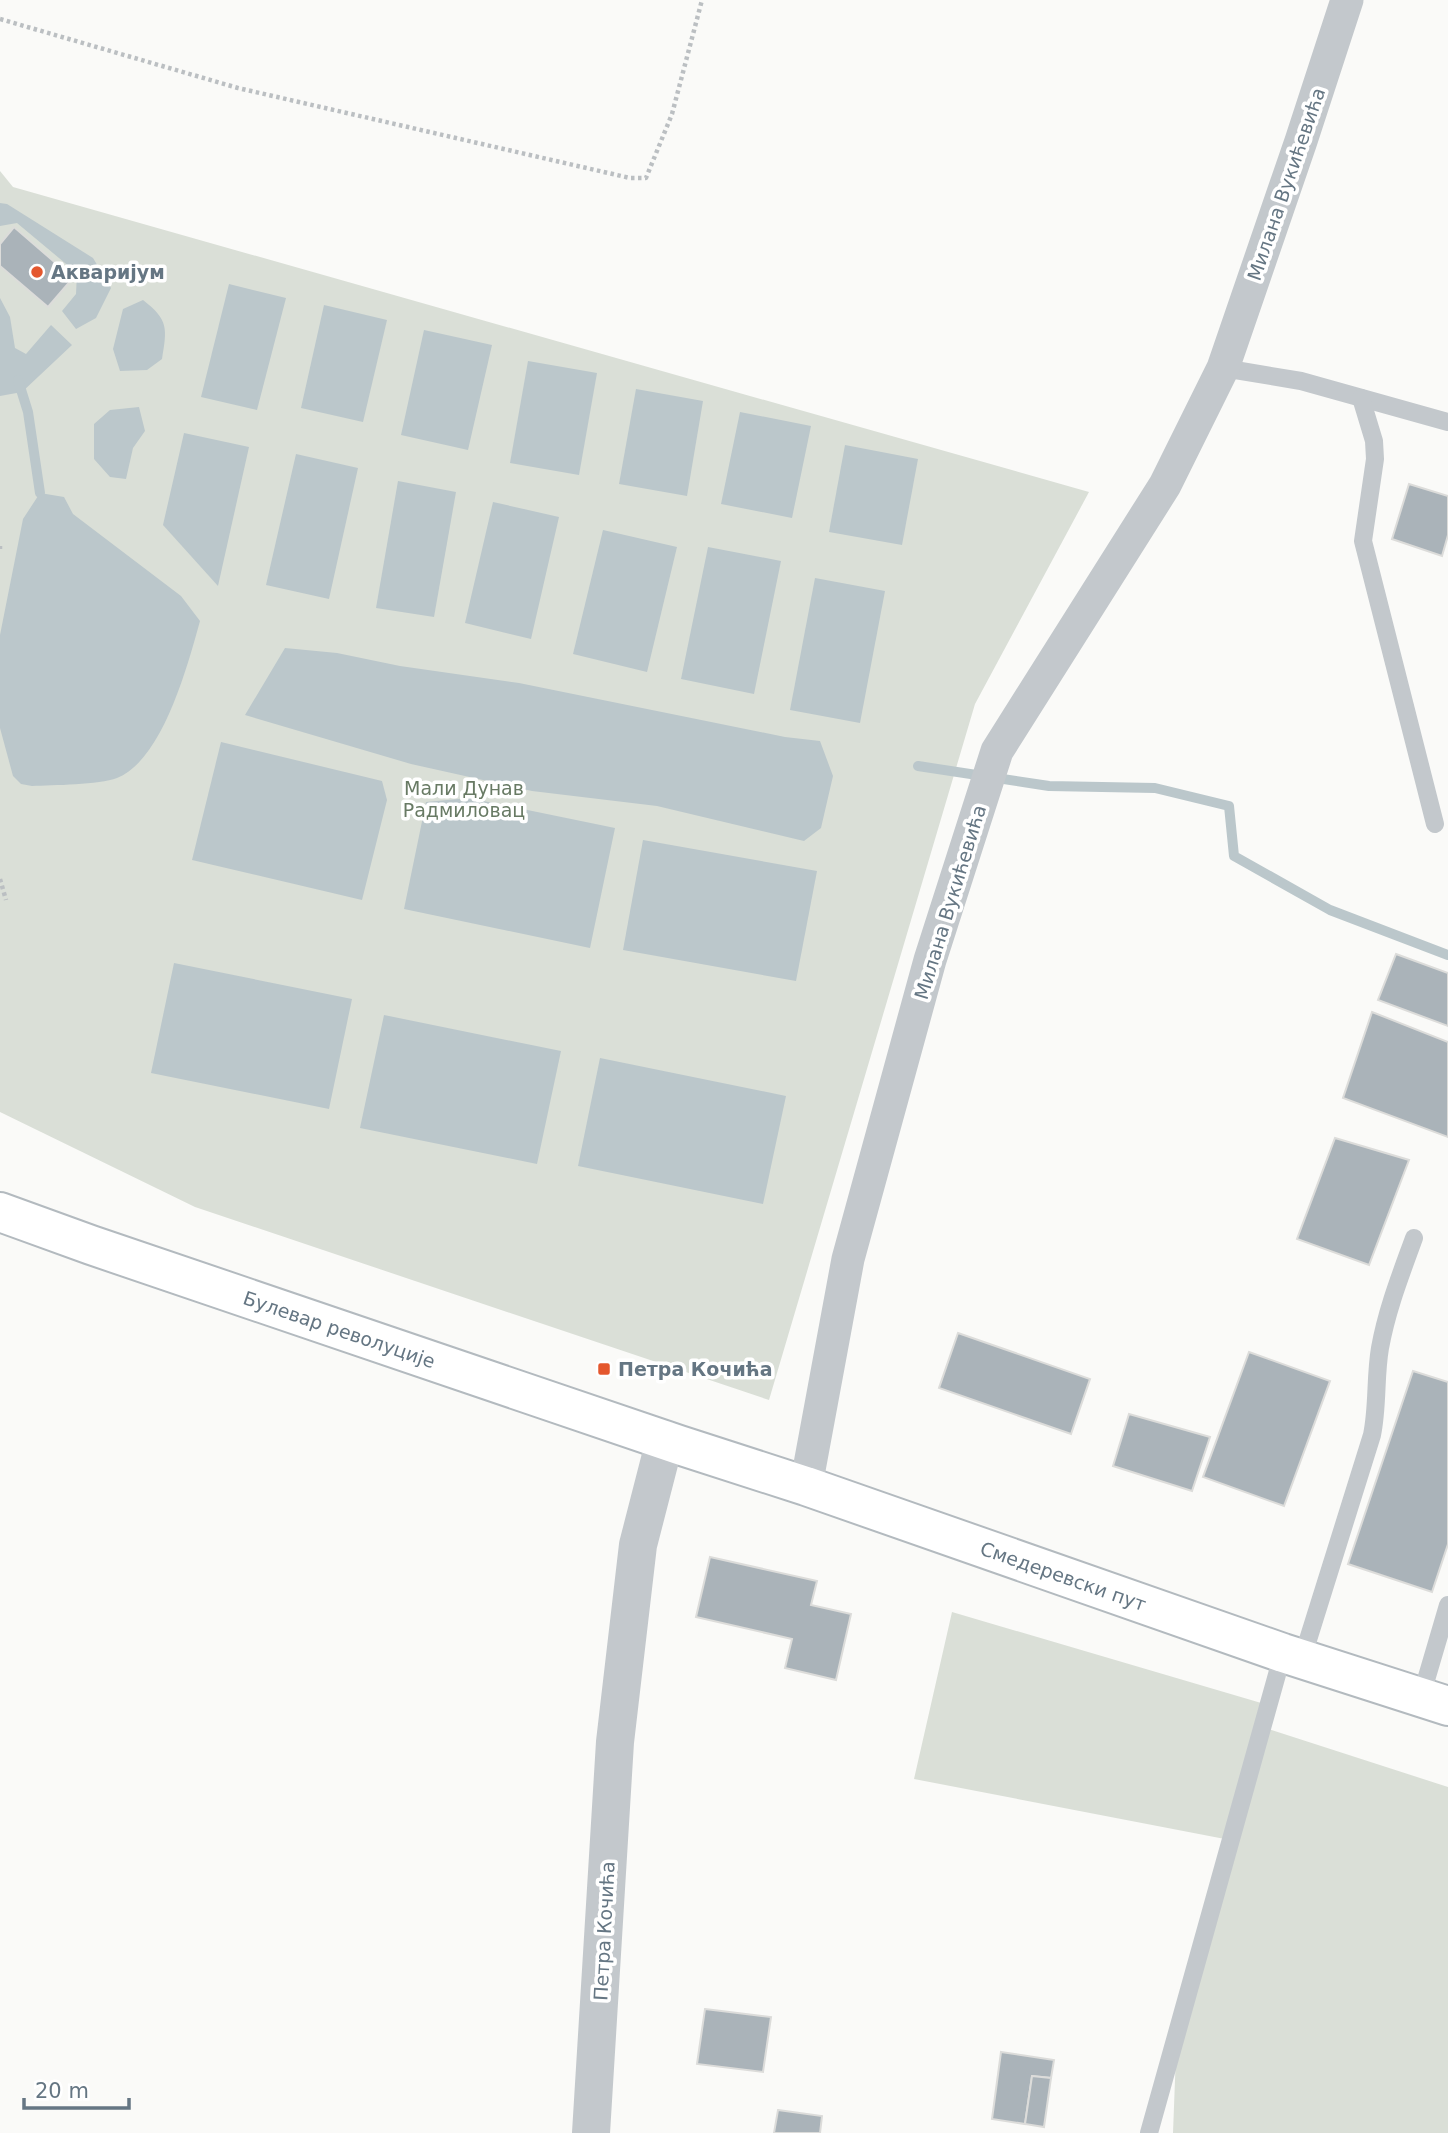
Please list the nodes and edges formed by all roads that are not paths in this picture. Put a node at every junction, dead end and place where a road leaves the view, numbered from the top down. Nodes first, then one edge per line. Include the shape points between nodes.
1 (1347, 0) edge
2 (1223, 368) junction
3 (1362, 398) junction
4 (1448, 422) edge
5 (1435, 824) dead end
6 (0, 1212) edge
7 (1414, 1238) dead end
8 (672, 1443) junction
9 (806, 1486) junction
10 (1448, 1605) edge
11 (1293, 1656) junction
12 (1435, 1702) edge
13 (591, 2133) edge
14 (1149, 2133) edge

1 - 2 street, Милана Вукићевића
2 - 3 lane via 1301,381
2 - 9 street, Милана Вукићевића via 1165,485 997,751 930,960 848,1259
3 - 4 lane
3 - 5 lane via 1375,459 1363,541
6 - 8 main road, Булевар револуције
7 - 11 lane via 1390,1303 1380,1349 1372,1435
8 - 9 main road, Смедеревски пут
8 - 13 street, Петра Кочића via 638,1545 615,1742
9 - 11 main road, Смедеревски пут
10 - 12 lane
11 - 12 main road, Смедеревски пут
11 - 14 lane

